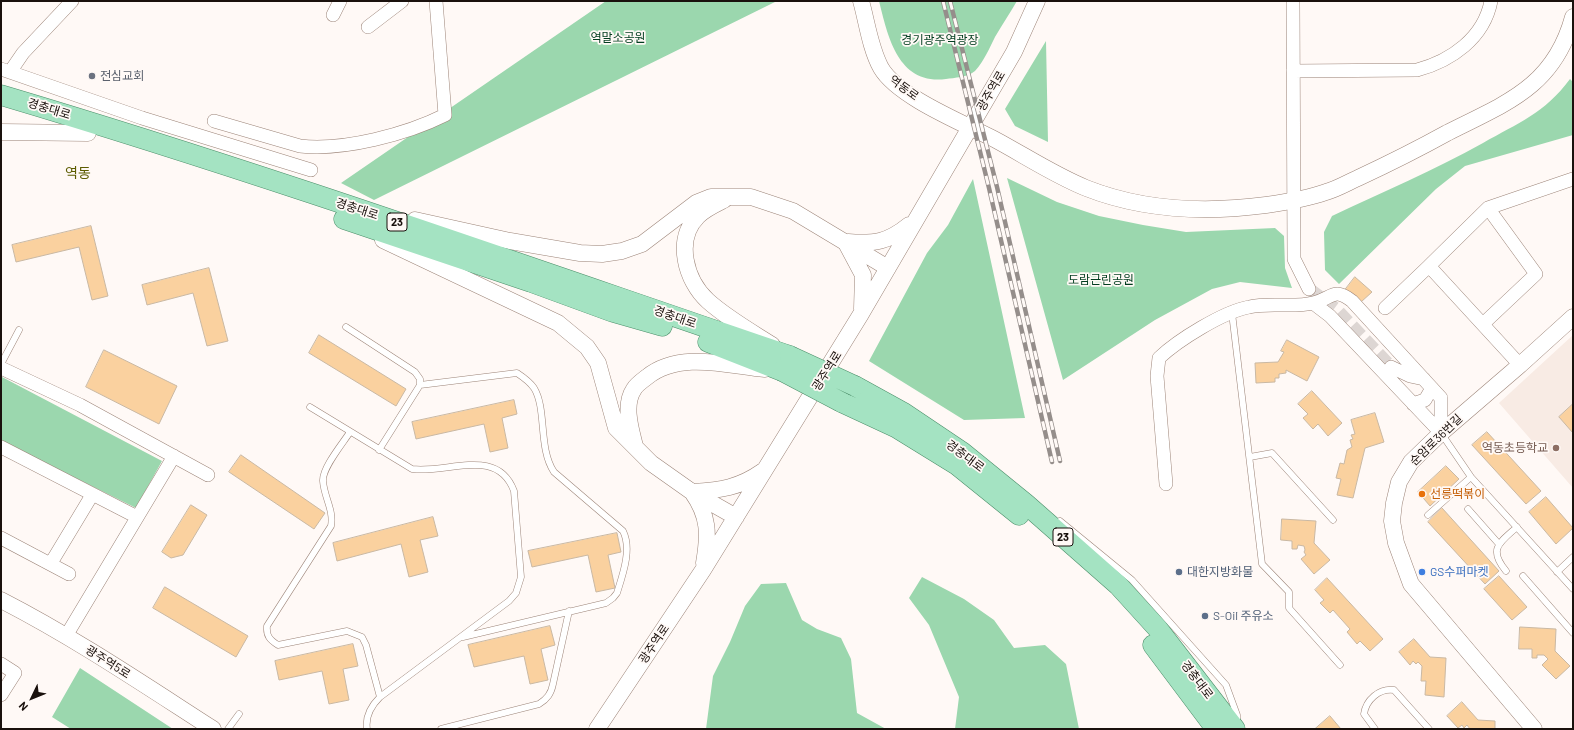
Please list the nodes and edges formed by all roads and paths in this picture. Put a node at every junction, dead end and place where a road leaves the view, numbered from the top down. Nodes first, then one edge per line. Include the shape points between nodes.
1 (72, 1) edge
2 (340, 1) edge
3 (402, 1) edge
4 (436, 1) edge
5 (861, 1) edge
6 (1293, 1) edge
7 (1491, 1) edge
8 (1034, 4) edge
9 (333, 15) dead end
10 (1573, 17) edge
11 (368, 27) dead end
12 (6, 70) edge
13 (1293, 71) junction
14 (1, 95) edge
15 (1, 109) edge
16 (214, 121) dead end
17 (971, 127) junction
18 (1, 132) edge
19 (88, 133) junction
20 (311, 170) dead end
21 (1573, 179) edge
22 (728, 198) junction
23 (1294, 201) junction
24 (1488, 208) junction
25 (338, 210) junction
26 (914, 221) junction
27 (845, 242) junction
28 (1429, 266) junction
29 (888, 268) junction
30 (1309, 289) tunnel mouth
31 (1313, 303) junction
32 (1385, 308) dead end
33 (1232, 313) junction
34 (861, 314) junction
35 (1573, 317) edge
36 (1484, 324) junction
37 (346, 327) dead end
38 (19, 330) dead end
39 (1, 364) edge
40 (786, 364) junction
41 (1520, 366) junction
42 (1, 368) edge
43 (1428, 383) junction
44 (420, 384) junction
45 (1403, 393) junction
46 (1413, 404) junction
47 (310, 407) dead end
48 (350, 432) junction
49 (1441, 432) junction
50 (1, 447) edge
51 (635, 448) junction
52 (379, 450) junction
53 (174, 456) junction
54 (1250, 457) junction
55 (767, 467) junction
56 (208, 475) dead end
57 (1471, 477) junction
58 (1166, 484) dead end
59 (692, 492) junction
60 (92, 495) junction
61 (1026, 504) junction
62 (1468, 509) dead end
63 (1428, 515) dead end
64 (138, 517) junction
65 (736, 517) junction
66 (1333, 520) dead end
67 (1517, 527) junction
68 (1, 538) edge
69 (1498, 543) junction
70 (1573, 557) edge
71 (51, 563) junction
72 (703, 570) junction
73 (1506, 571) dead end
74 (1557, 572) junction
75 (69, 574) dead end
76 (1523, 576) dead end
77 (1573, 589) edge
78 (1, 600) edge
79 (569, 611) junction
80 (1573, 633) edge
81 (66, 636) junction
82 (459, 638) junction
83 (1, 664) edge
84 (1340, 665) dead end
85 (1, 695) edge
86 (380, 697) junction
87 (239, 714) dead end
88 (213, 729) edge
89 (228, 729) edge
90 (367, 729) edge
91 (441, 729) edge
92 (597, 729) edge
93 (1216, 729) edge
94 (1236, 729) edge
95 (1375, 729) edge
96 (1429, 729) edge
97 (1534, 729) edge

1 - 12 street
2 - 9 street
3 - 11 street
4 - 16 street via 445,115 423,126 377,138 312,148
5 - 17 street, 역동로 via 877,61 887,77 913,97
6 - 13 street
7 - 13 street via 1481,26 1470,40 1445,61 1431,66 1417,70
8 - 17 street, 광주역로 via 1017,45
10 - 23 street, 역동로 via 1560,52 1541,77 1527,90 1386,165 1328,192
12 - 20 street via 142,118
13 - 23 street
14 - 25 main road, 경충대로 / 23 via 88,121
15 - 19 main road, 경충대로 / 23
17 - 23 street, 역동로 via 1066,179 1131,202 1209,210
17 - 26 street, 광주역로
18 - 19 street
19 - 25 main road, 경충대로 / 23
21 - 24 street
22 - 25 street via 711,197 696,203 642,244 602,254 580,253
22 - 27 street via 750,197 793,211
22 - 40 street via 698,216 687,234 685,252 688,270 695,285 707,300
23 - 30 street via 1294,259
24 - 28 street
24 - 36 street via 1536,274
25 - 40 main road, 경충대로 / 23 via 613,312
25 - 51 street via 558,323 587,347 598,363 616,428
26 - 27 street via 895,236 883,241 870,244
26 - 29 street, 광주역로
27 - 29 street
27 - 34 street via 863,275
28 - 32 street
28 - 36 street
29 - 34 street, 광주역로
31 - 33 street via 1249,307
31 - 43 street via 1330,294 1344,294
31 - 45 street via 1330,316
33 - 54 lane
33 - 58 street via 1181,341 1159,358 1157,376
34 - 55 street, 광주역로
35 - 41 street, 순암로36번길
36 - 41 street
37 - 44 lane via 415,372
38 - 39 lane
40 - 51 street via 691,361 658,368 633,390 629,406
40 - 61 main road, 경충대로 / 23, bridge via 855,386 904,413 962,452
40 - 93 main road, 경충대로 / 23, bridge via 841,402 897,428 957,465 1073,560 1113,597 1146,635
41 - 49 street, 순암로36번길
42 - 53 street via 80,405
43 - 45 street via 1391,367
43 - 46 street via 1425,400
43 - 49 street via 1441,398
44 - 52 lane
44 - 79 lane via 517,373 534,388 538,399 547,462 554,472 623,531 628,540 620,583 613,598 606,603
45 - 46 street
46 - 49 street
47 - 48 lane
48 - 52 lane
48 - 86 lane via 324,471 323,480 333,517 331,526 267,626 266,633 270,640 278,645 347,631 362,637
49 - 57 lane
49 - 97 street, 순암로36번길 via 1411,462 1399,482 1392,521 1396,544 1411,584
50 - 60 street
51 - 59 street via 651,463
52 - 82 lane via 412,469 422,471 493,466 510,480 514,491 521,576 519,586 509,601
53 - 56 street
53 - 64 street
54 - 66 lane via 1272,453
54 - 84 lane via 1262,564 1289,592 1289,608
55 - 59 street via 750,480 736,486
55 - 65 street, 광주역로
57 - 63 lane
57 - 67 lane
59 - 65 street
59 - 72 street via 701,504 708,536
60 - 64 street
60 - 71 street
61 - 94 main road, 경충대로 / 23 via 1118,585 1158,629
61 - 94 lane via 1052,516 1132,580 1226,685 1237,715
62 - 69 lane
64 - 81 street
65 - 72 street, 광주역로
67 - 69 lane
67 - 74 lane
68 - 71 street
69 - 73 lane via 1497,558
70 - 74 lane
71 - 75 street
72 - 92 street, 광주역로
74 - 77 lane
76 - 80 lane
78 - 81 street, 광주역5로
79 - 82 lane
79 - 91 lane via 551,692 546,700
81 - 88 street, 광주역5로
82 - 86 lane
83 - 85 street via 15,673
86 - 90 lane via 368,714
87 - 89 lane
95 - 96 lane via 1364,714 1365,706 1387,689 1394,690

